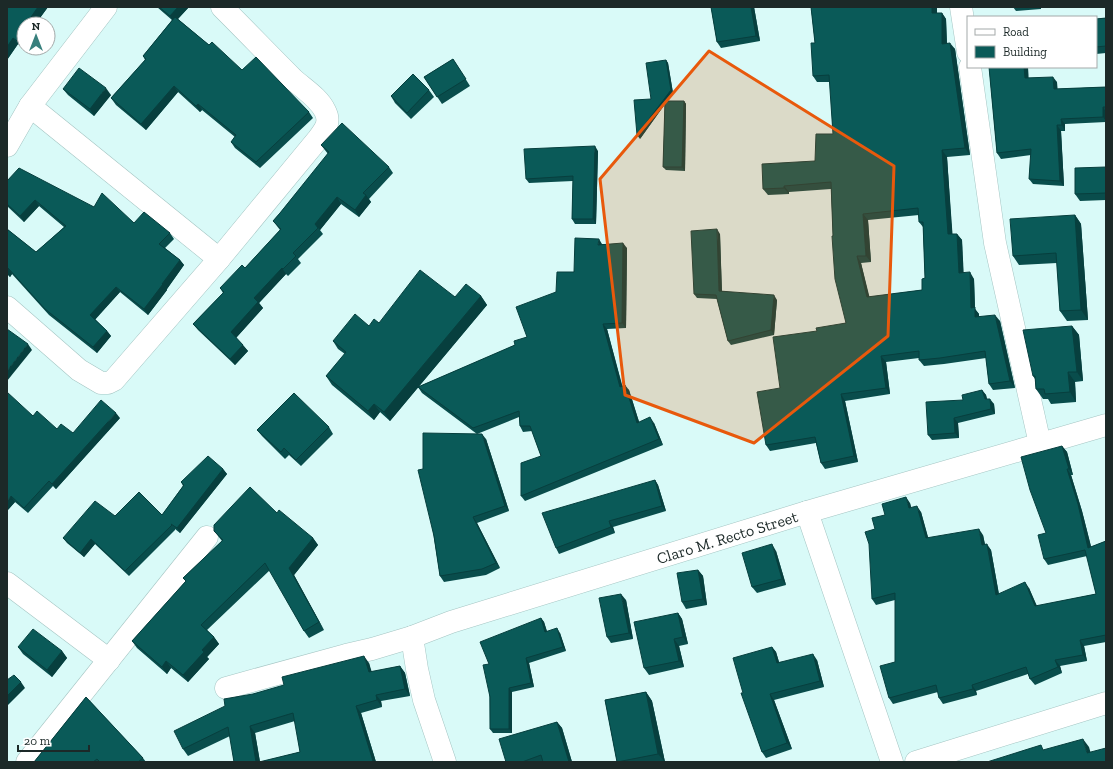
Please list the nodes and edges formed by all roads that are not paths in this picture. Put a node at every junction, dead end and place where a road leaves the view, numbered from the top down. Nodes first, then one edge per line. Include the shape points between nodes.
1 (106, 7) edge
2 (222, 7) edge
3 (961, 7) edge
4 (967, 46) edge
5 (970, 68) edge
6 (30, 106) junction
7 (7, 146) edge
8 (219, 259) junction
9 (7, 307) edge
10 (1106, 425) edge
11 (1040, 444) junction
12 (807, 512) junction
13 (206, 537) dead end
14 (7, 583) edge
15 (412, 637) junction
16 (109, 660) junction
17 (226, 688) dead end
18 (1106, 703) edge
19 (27, 762) edge
20 (445, 762) edge
21 (892, 762) edge
22 (916, 762) edge

1 - 6 street
2 - 8 street via 320,102 328,120 327,128
3 - 4 street
5 - 11 street via 995,243
6 - 7 street
6 - 8 street
8 - 9 street via 114,380 108,383 101,383 80,370
10 - 11 street, Claro M. Recto Street
11 - 12 street, Claro M. Recto Street
12 - 15 street, Claro M. Recto Street via 451,622
12 - 21 street
13 - 16 street
14 - 16 street
15 - 17 street, Claro M. Recto Street
15 - 20 street via 424,700
16 - 19 street
18 - 22 street

